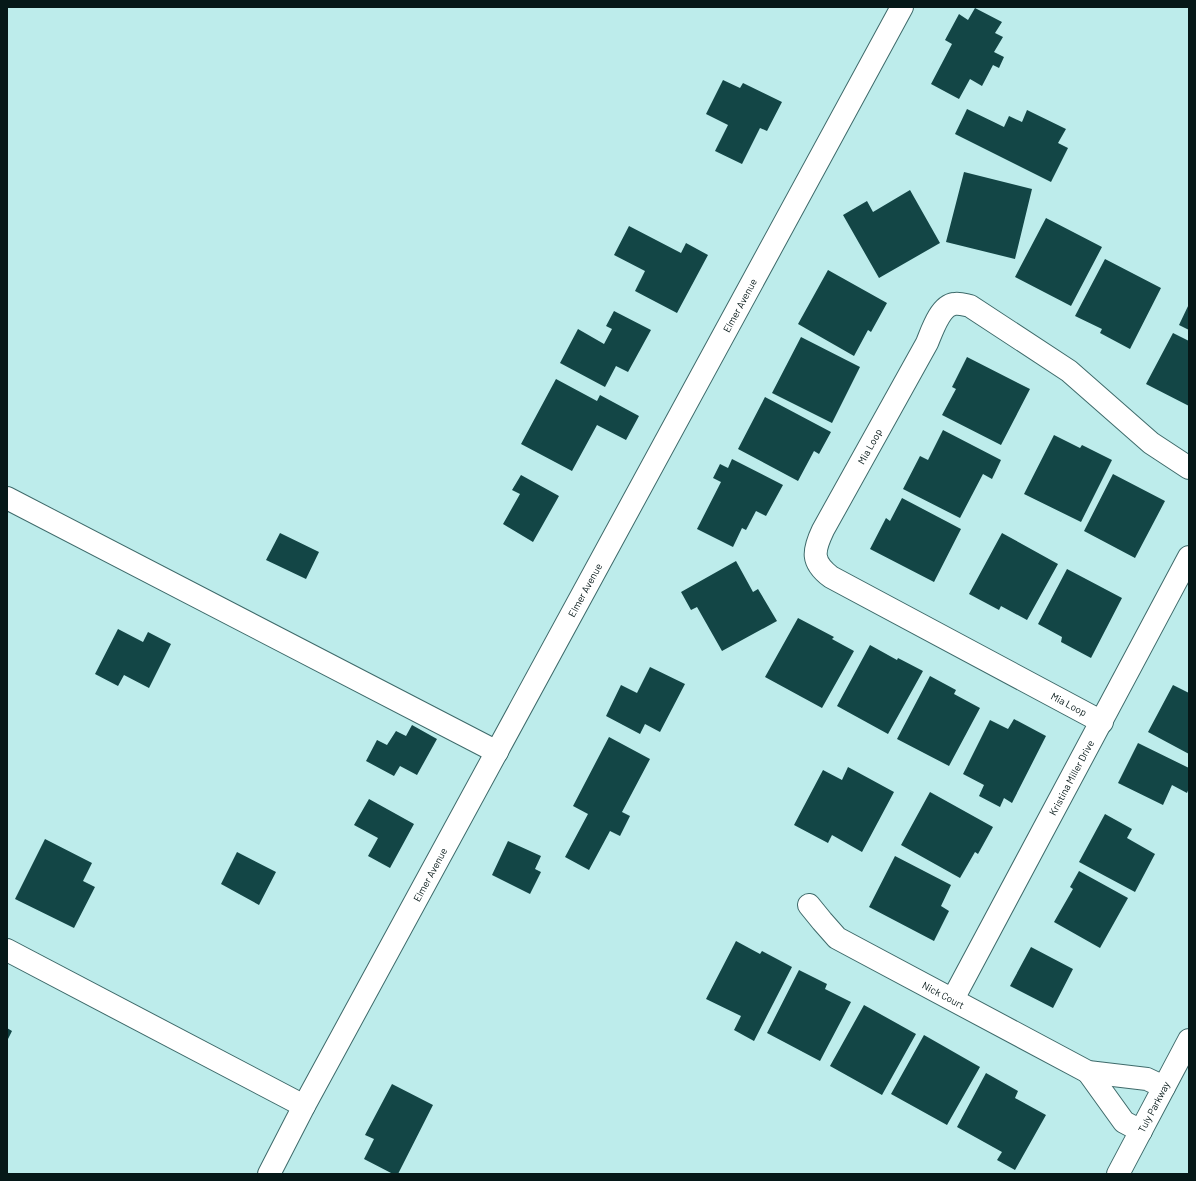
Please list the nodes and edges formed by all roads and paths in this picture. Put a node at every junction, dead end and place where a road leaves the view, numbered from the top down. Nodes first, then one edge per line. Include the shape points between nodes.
1 (902, 7) edge
2 (1189, 468) edge
3 (7, 498) edge
4 (1189, 557) edge
5 (1102, 722) junction
6 (497, 752) junction
7 (809, 905) dead end
8 (7, 950) edge
9 (953, 999) junction
10 (1189, 1040) edge
11 (1088, 1072) junction
12 (1164, 1088) junction
13 (304, 1106) junction
14 (1141, 1131) junction
15 (269, 1174) edge
16 (1118, 1174) edge

1 - 6 street, Elmer Avenue
2 - 5 street, Mia Loop via 1151,443 1069,371 970,306 952,304 940,315 816,544 817,564 832,577
3 - 6 street
4 - 5 street, Kristina Miller Drive
5 - 9 street, Kristina Miller Drive
6 - 13 street, Elmer Avenue
7 - 9 street, Nick Court via 837,938
8 - 13 street
9 - 11 street, Nick Court
10 - 12 street, Tuly Parkway
11 - 12 street, Nick Court via 1147,1079
11 - 14 street, Nick Court via 1124,1122
12 - 14 street, Tuly Parkway
13 - 15 street, Elmer Avenue
14 - 16 street, Tuly Parkway

